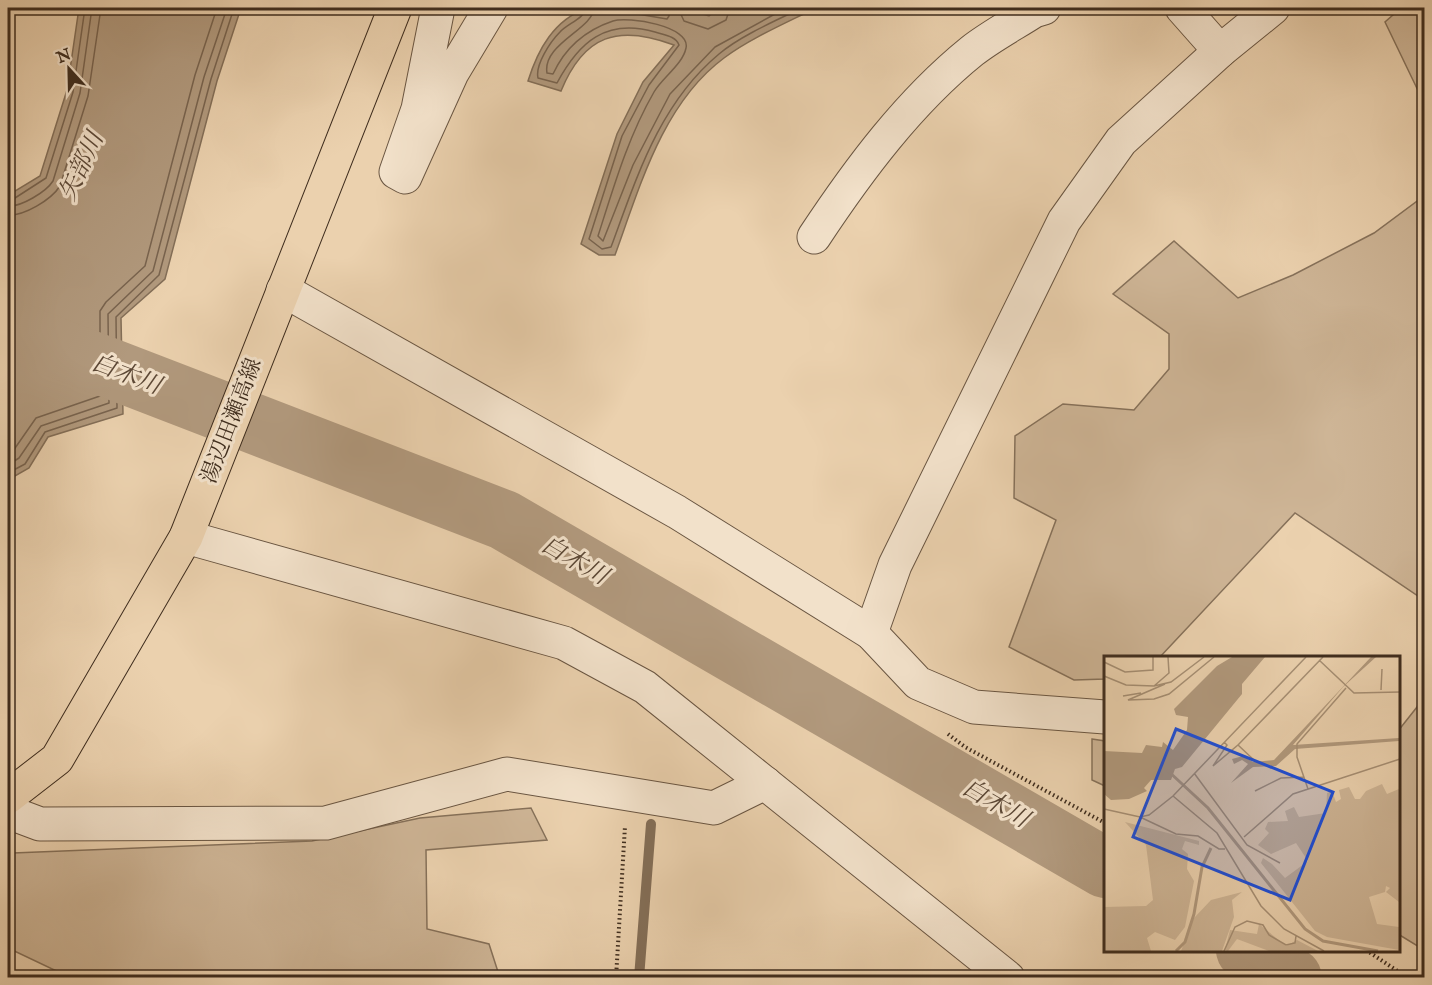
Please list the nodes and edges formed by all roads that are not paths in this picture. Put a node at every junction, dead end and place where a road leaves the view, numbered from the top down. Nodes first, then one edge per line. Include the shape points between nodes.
1 (395, 8) edge
2 (438, 8) edge
3 (491, 8) edge
4 (1044, 8) edge
5 (1182, 8) edge
6 (1273, 8) edge
7 (1220, 51) junction
8 (814, 237) dead end
9 (283, 290) junction
10 (186, 537) junction
11 (871, 633) junction
12 (1104, 717) edge
13 (765, 783) junction
14 (8, 797) edge
15 (8, 812) edge
16 (1008, 978) edge

1 - 9 main road, 湯辺田瀬高線
2 - 3 street via 418,109 396,172 405,177 452,73
4 - 8 street via 973,50 915,104
5 - 7 street
6 - 7 street
7 - 11 street via 1121,141 1064,221 895,565
9 - 10 main road, 湯辺田瀬高線
9 - 11 street via 677,512
10 - 13 street via 564,643 645,687
10 - 14 main road, 湯辺田瀬高線 via 57,759
11 - 12 street via 918,683 974,707
13 - 15 street via 714,808 507,774 326,823 40,824
13 - 16 street

